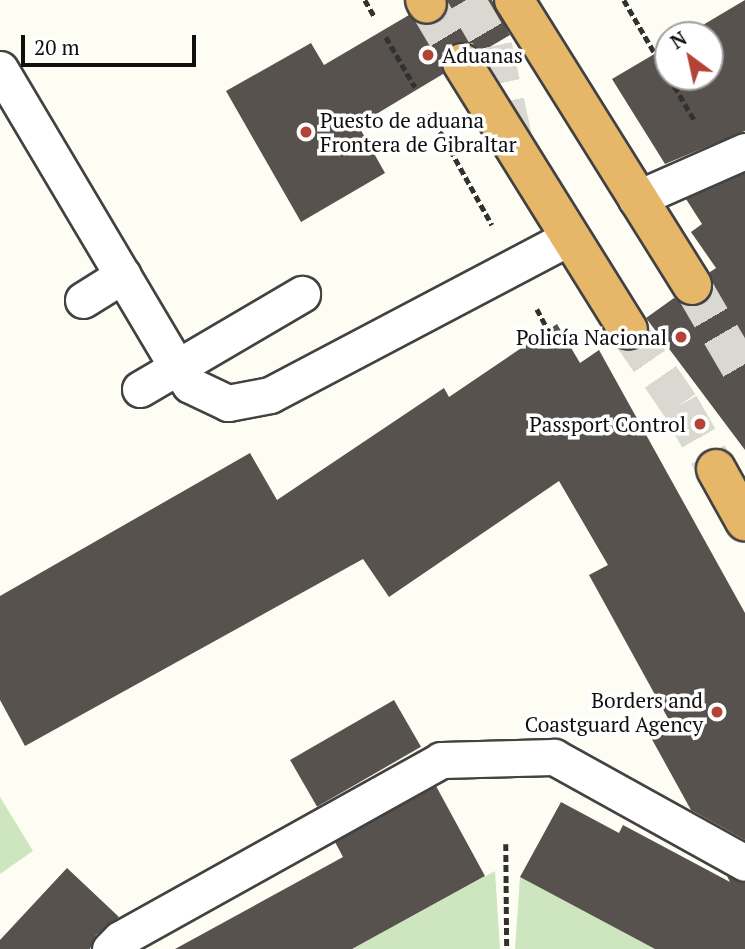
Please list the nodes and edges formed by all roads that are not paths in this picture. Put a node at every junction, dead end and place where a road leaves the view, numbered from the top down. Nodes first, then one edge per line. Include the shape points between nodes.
1 (514, 0) edge
2 (462, 63) tunnel mouth
3 (0, 68) edge
4 (745, 151) edge
5 (636, 199) junction
6 (570, 237) junction
7 (123, 275) junction
8 (692, 285) tunnel mouth
9 (302, 294) dead end
10 (83, 300) dead end
11 (628, 330) tunnel mouth
12 (177, 367) junction
13 (140, 389) dead end
14 (745, 863) edge
15 (110, 949) edge

1 - 5 highway
2 - 6 highway
3 - 7 lane
4 - 5 lane
5 - 8 highway
6 - 11 highway
6 - 12 lane via 250,402 228,403 208,396 190,385
7 - 10 lane
7 - 12 lane
9 - 12 lane
12 - 13 lane
14 - 15 lane via 554,757 441,760 120,939

